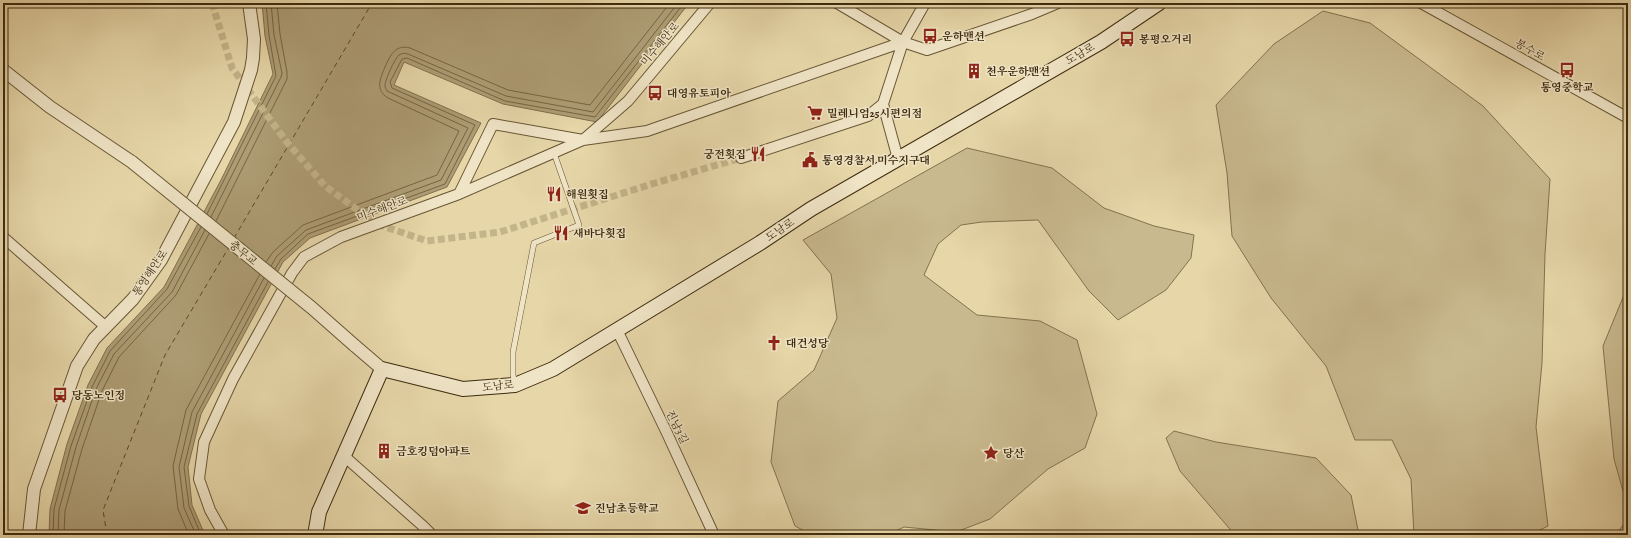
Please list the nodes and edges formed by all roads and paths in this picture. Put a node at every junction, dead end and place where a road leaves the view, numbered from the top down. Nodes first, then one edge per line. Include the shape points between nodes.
1 (249, 3) edge
2 (710, 3) edge
3 (837, 3) edge
4 (925, 3) edge
5 (1058, 3) edge
6 (1159, 3) edge
7 (1421, 3) edge
8 (903, 42) junction
9 (3, 70) edge
10 (882, 104) junction
11 (1628, 118) edge
12 (583, 140) junction
13 (554, 153) junction
14 (741, 158) tunnel mouth
15 (898, 159) junction
16 (459, 194) junction
17 (3, 237) edge
18 (106, 327) junction
19 (617, 330) junction
20 (382, 369) junction
21 (515, 385) junction
22 (344, 456) junction
23 (29, 535) edge
24 (224, 535) edge
25 (315, 535) edge
26 (432, 535) edge
27 (714, 535) edge

1 - 18 street, 통영해안로 via 254,39 253,58 234,122 161,260 133,299
2 - 12 street, 미수해안로 via 628,101
3 - 8 street
4 - 8 street
5 - 8 street via 927,50
6 - 15 main road, 도남로 via 1101,42
7 - 11 street, 봉수로
8 - 10 street
8 - 12 street via 647,131
9 - 20 street, 충무교, bridge via 50,107 132,162 312,308
10 - 14 street via 868,116
10 - 15 street
12 - 13 street, 미수해안로
12 - 16 street via 493,124
13 - 16 street, 미수해안로
13 - 21 lane via 579,226 534,243 513,352
15 - 19 main road, 도남로
16 - 24 street, 미수해안로 via 341,237 304,257 292,273 233,379 204,442 199,479 210,510
17 - 18 street
18 - 23 street, 통영해안로 via 94,339 77,366 34,489
19 - 21 main road, 도남로 via 552,369
19 - 27 street, 진남3길
20 - 21 main road, 도남로 via 463,389
20 - 22 main road
22 - 25 main road via 319,512
22 - 26 street

